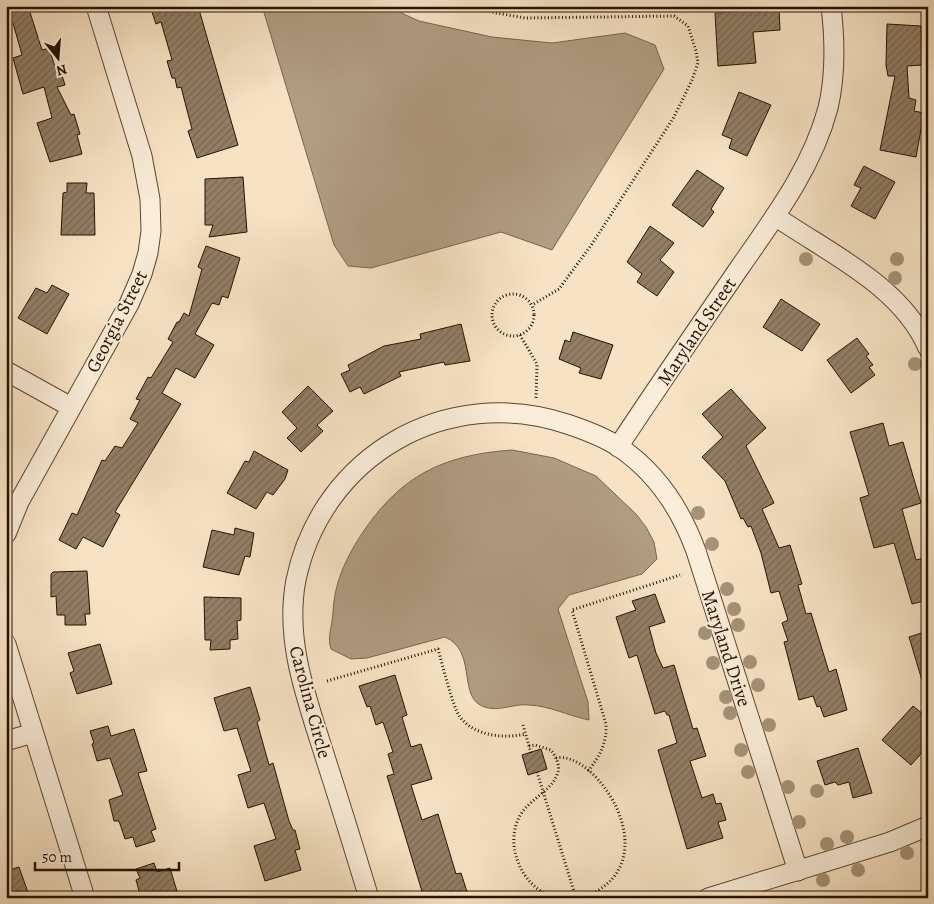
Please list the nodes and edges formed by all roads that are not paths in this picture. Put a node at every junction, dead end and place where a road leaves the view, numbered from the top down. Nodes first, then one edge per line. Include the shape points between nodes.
1 (96, 6) edge
2 (832, 6) edge
3 (775, 216) junction
4 (928, 348) edge
5 (6, 371) edge
6 (71, 407) junction
7 (618, 447) junction
8 (6, 534) edge
9 (6, 644) edge
10 (33, 733) junction
11 (6, 741) edge
12 (928, 826) edge
13 (798, 871) junction
14 (85, 898) edge
15 (369, 898) edge
16 (708, 898) edge

1 - 6 street, Georgia Street via 142,156 150,199 151,231 142,274 129,304
2 - 3 street, Maryland Street via 834,62 828,108 805,168
3 - 4 street via 882,289 911,319
3 - 7 street, Maryland Street
5 - 6 street
6 - 8 street, Georgia Street via 19,502
7 - 13 street, Maryland Drive via 656,481 688,530
7 - 15 street, Carolina Circle via 583,429 534,416 508,412 464,414 424,426 400,438 342,484 322,515 296,580 293,605 296,656
9 - 10 street
10 - 11 street
10 - 14 street
12 - 13 street via 890,842
13 - 16 street

